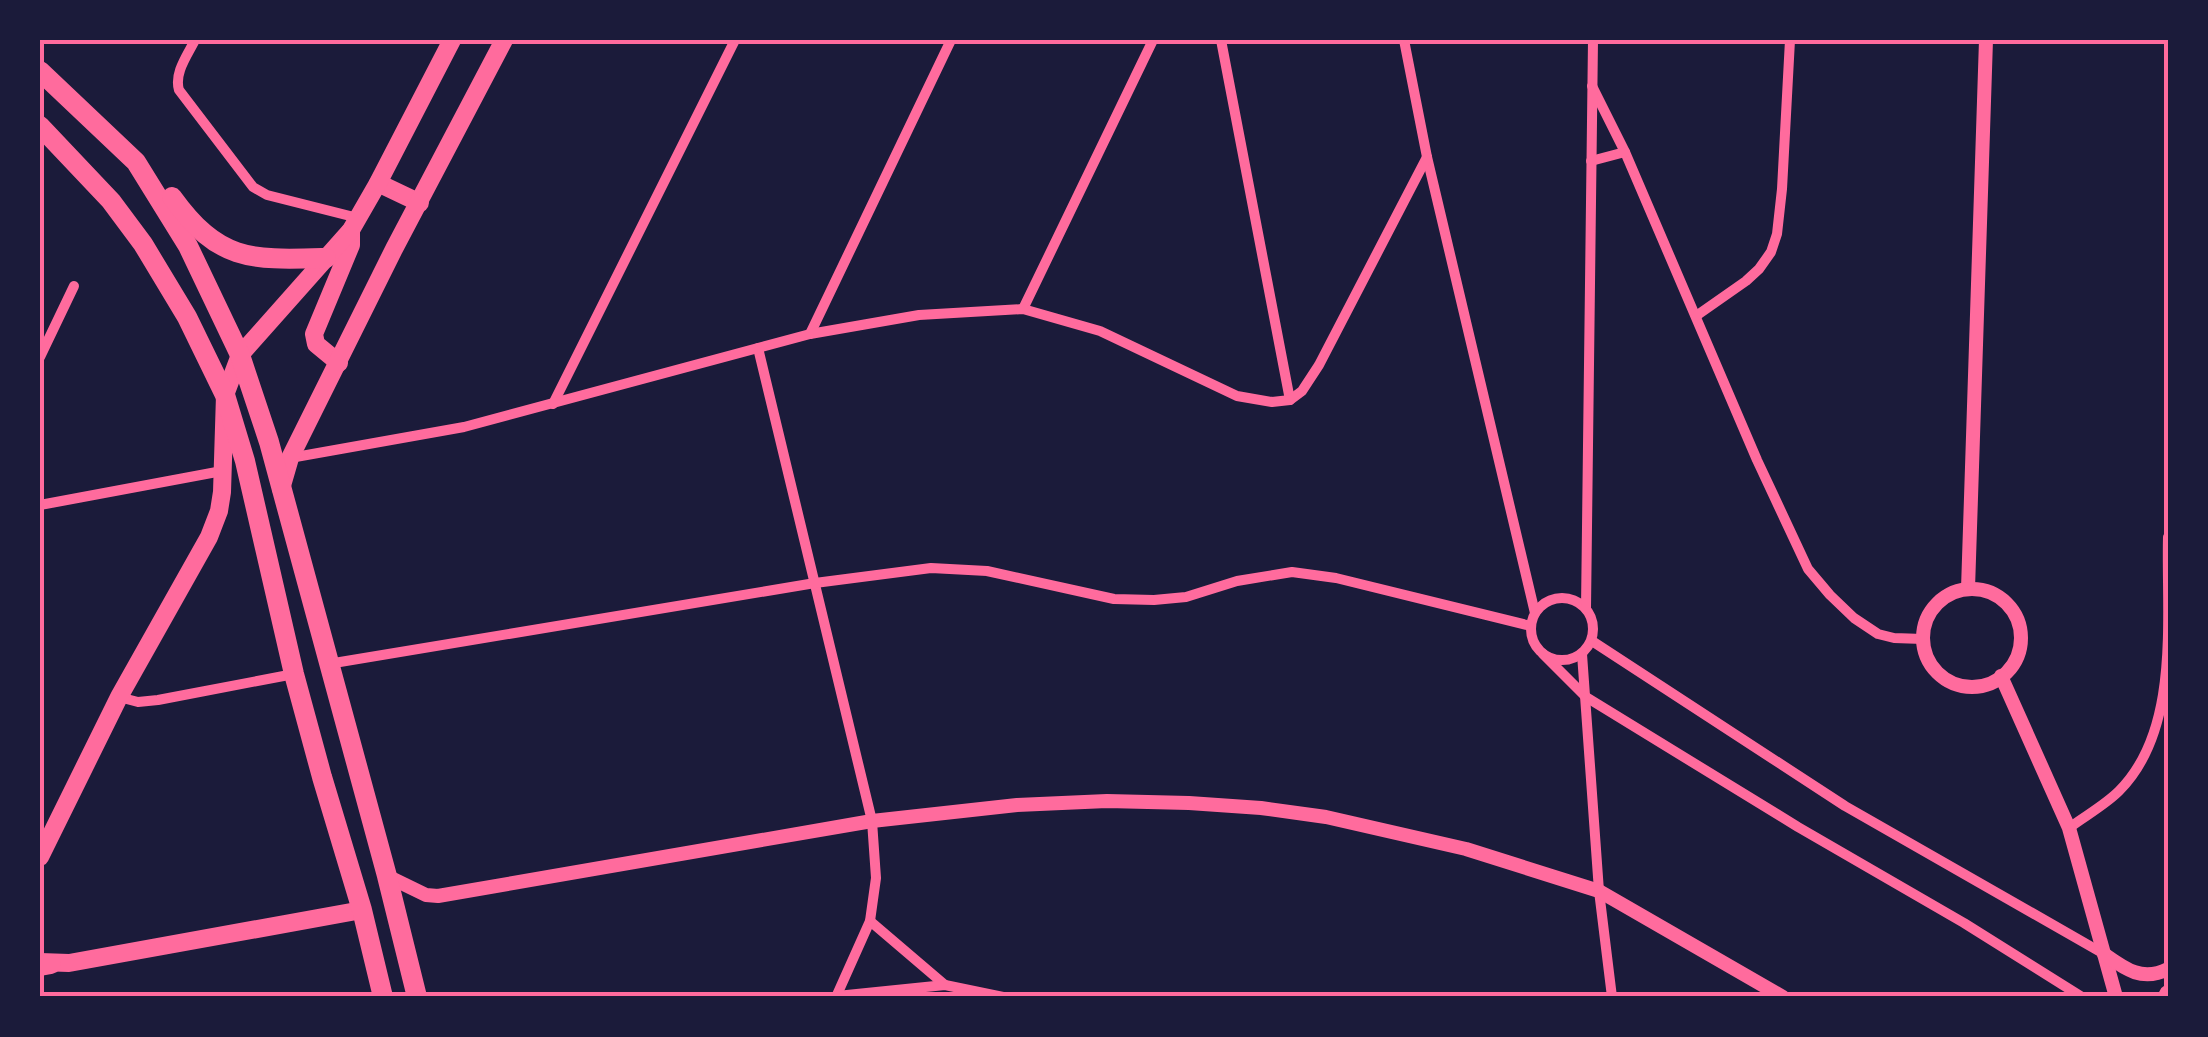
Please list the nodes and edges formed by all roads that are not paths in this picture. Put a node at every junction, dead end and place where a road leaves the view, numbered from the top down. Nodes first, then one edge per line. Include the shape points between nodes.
1 (195, 40) edge
2 (452, 40) edge
3 (504, 40) edge
4 (735, 40) edge
5 (951, 40) edge
6 (1154, 40) edge
7 (1221, 40) edge
8 (1404, 40) edge
9 (1593, 40) edge
10 (1790, 40) edge
11 (1986, 40) edge
12 (40, 71) edge
13 (1592, 86) junction
14 (40, 126) edge
15 (1624, 152) junction
16 (1427, 157) junction
17 (1591, 161) junction
18 (136, 162) junction
19 (378, 183) junction
20 (420, 203) junction
21 (354, 224) junction
22 (326, 258) junction
23 (74, 286) dead end
24 (1023, 309) junction
25 (1696, 316) junction
26 (810, 334) junction
27 (758, 348) junction
28 (240, 356) junction
29 (40, 357) edge
30 (338, 362) junction
31 (225, 395) junction
32 (1290, 400) junction
33 (553, 404) junction
34 (290, 458) junction
35 (222, 471) junction
36 (280, 489) junction
37 (40, 505) edge
38 (2168, 537) edge
39 (2168, 576) edge
40 (815, 583) junction
41 (1968, 589) junction
42 (1586, 608) junction
43 (1535, 613) junction
44 (1531, 626) junction
45 (1923, 639) junction
46 (1592, 641) junction
47 (1543, 654) junction
48 (1582, 654) junction
49 (328, 664) junction
50 (294, 674) junction
51 (2001, 676) junction
52 (119, 697) junction
53 (1586, 697) junction
54 (872, 821) junction
55 (2069, 828) junction
56 (40, 858) edge
57 (387, 876) junction
58 (1599, 891) junction
59 (362, 910) junction
60 (870, 921) junction
61 (2104, 954) junction
62 (44, 964) edge
63 (2168, 969) edge
64 (945, 985) junction
65 (836, 996) edge
66 (383, 997) edge
67 (417, 997) edge
68 (1003, 997) edge
69 (1612, 997) edge
70 (1783, 997) edge
71 (2082, 997) edge
72 (2116, 997) edge

1 - 21 street via 178,74 179,90 253,188
2 - 19 main road
3 - 20 main road
4 - 33 street
5 - 26 street
6 - 24 street
7 - 32 street
8 - 16 street
9 - 13 street
10 - 25 street via 1782,189 1771,252 1746,281
11 - 41 street
12 - 18 highway
13 - 15 street
13 - 17 street
14 - 31 highway via 143,244
15 - 17 street
15 - 25 street
16 - 32 street via 1319,365
16 - 43 street
17 - 42 street
18 - 22 highway via 152,170 203,235 222,248 274,260
18 - 28 highway via 188,246
19 - 20 main road
19 - 21 main road
20 - 30 main road
21 - 22 main road
21 - 30 main road via 314,334
22 - 28 main road
23 - 29 street
24 - 26 street via 919,315
24 - 32 street via 1100,331 1237,396
25 - 45 street via 1808,569 1878,634
26 - 27 street
27 - 33 street
27 - 40 street
28 - 31 main road
28 - 36 highway
30 - 34 main road
31 - 35 main road
31 - 50 highway
33 - 34 street
34 - 36 main road
35 - 37 street
35 - 52 main road via 220,510 209,538
36 - 49 highway
38 - 39 street
39 - 55 street via 2167,666 2147,748 2118,792
40 - 44 street via 961,569 1114,599 1154,600 1292,572
40 - 49 street
40 - 54 street
41 - 45 street via 1932,608
41 - 51 street via 2004,600 2020,628 2016,660
42 - 43 street via 1560,598
42 - 46 street via 1594,624
43 - 44 street
44 - 47 street
45 - 51 street via 1934,668 1960,686
46 - 48 street
46 - 61 street via 1845,806
47 - 48 street via 1562,661
47 - 53 street
48 - 53 street
49 - 57 highway
50 - 52 street via 158,700
50 - 59 highway
51 - 55 street
52 - 56 main road
53 - 58 street
53 - 71 street
54 - 57 street via 438,896
54 - 58 street via 1107,801 1261,808 1448,844
54 - 60 street via 876,878
55 - 61 street
57 - 67 highway
58 - 69 street
58 - 70 street
59 - 62 main road
59 - 66 highway
60 - 64 street
60 - 65 street
61 - 63 street via 2141,975
61 - 72 street
64 - 65 street
64 - 68 street

